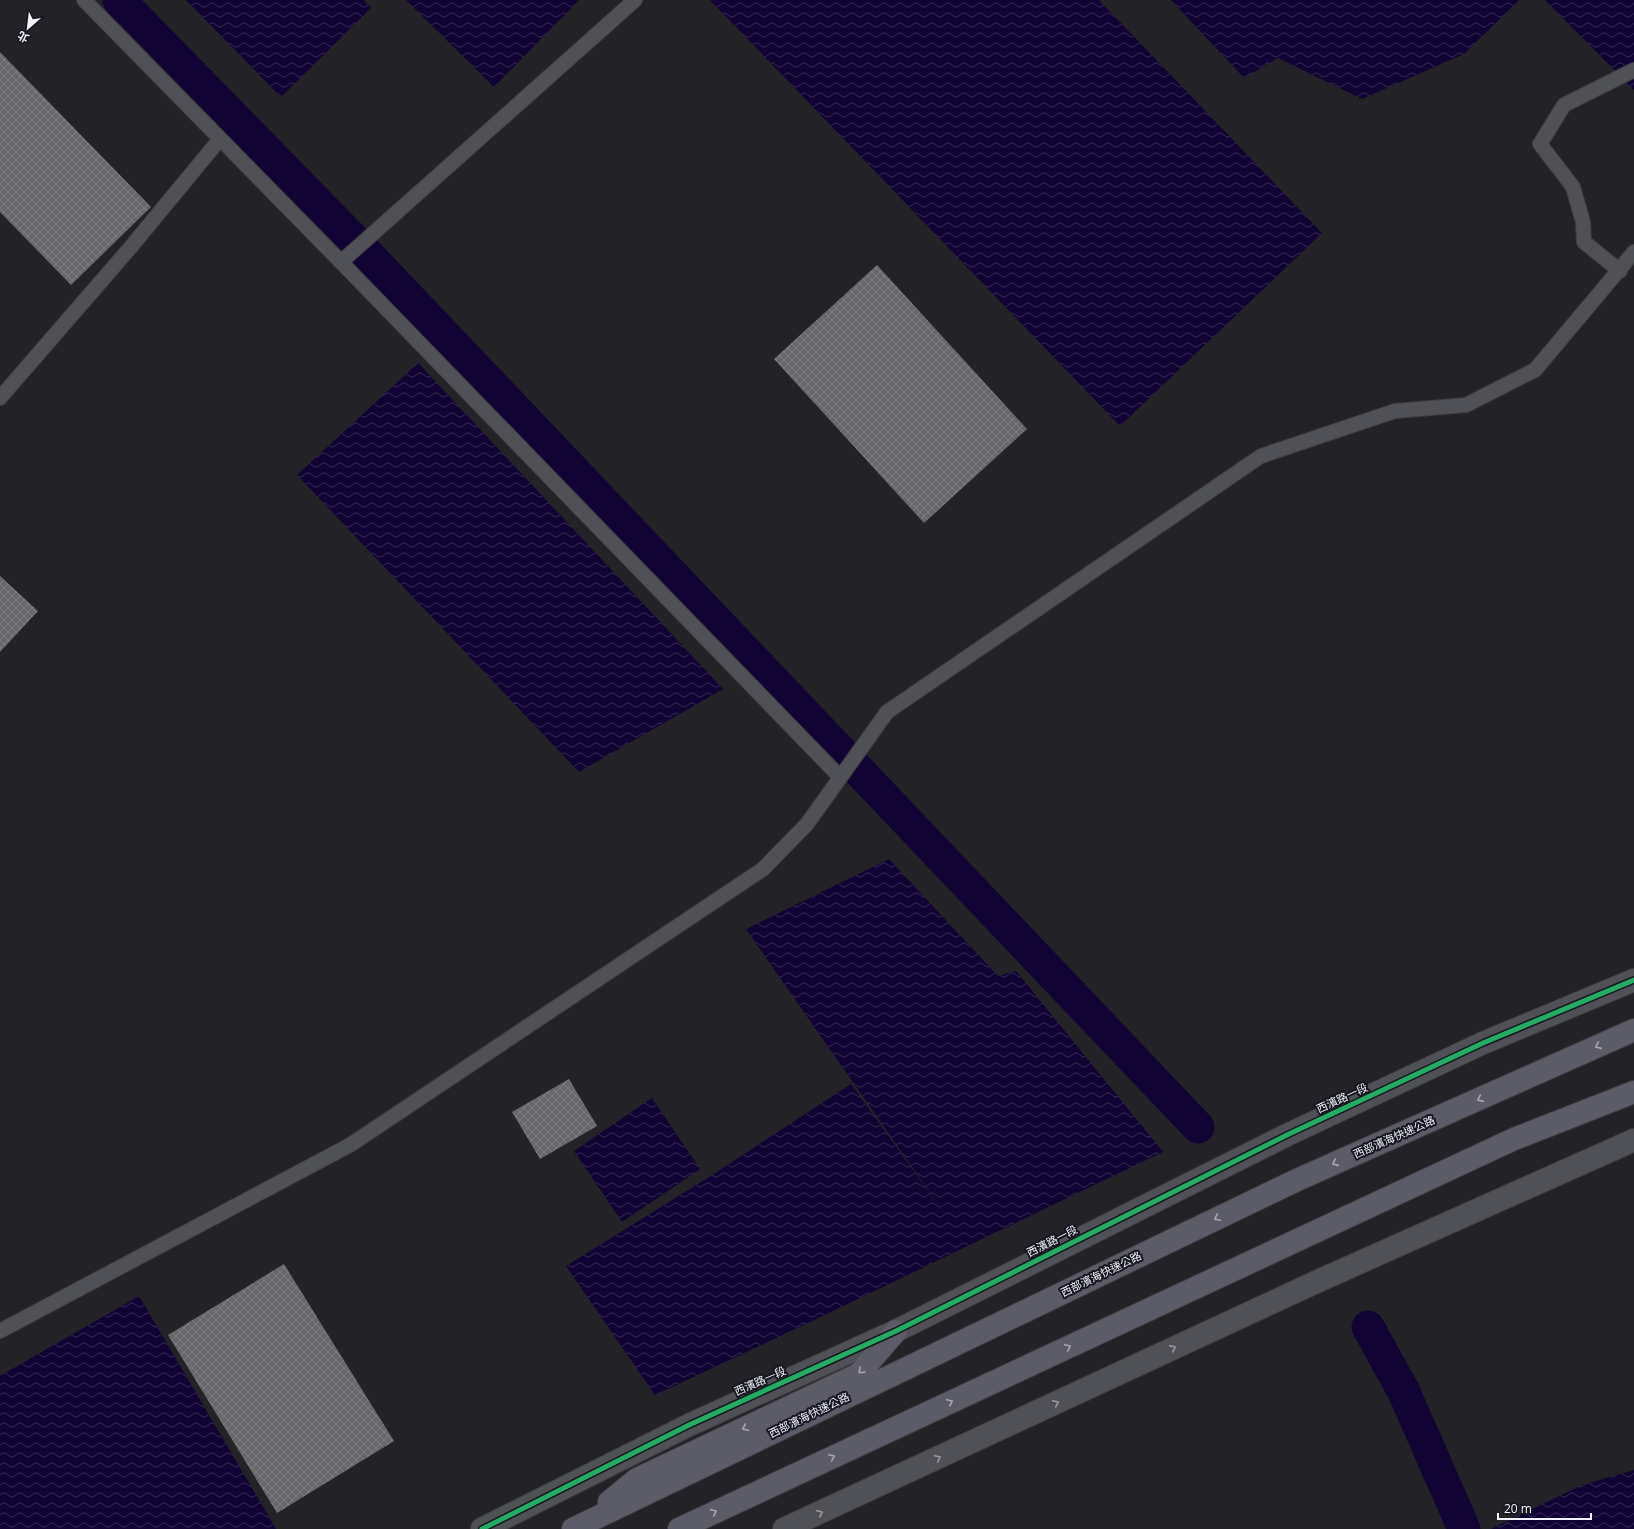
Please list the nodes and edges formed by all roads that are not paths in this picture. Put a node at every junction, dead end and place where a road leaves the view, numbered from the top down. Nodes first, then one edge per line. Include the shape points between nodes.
1 (84, 0) edge
2 (635, 0) edge
3 (1634, 70) edge
4 (220, 139) junction
5 (1634, 252) edge
6 (341, 262) junction
7 (1620, 271) junction
8 (0, 398) edge
9 (840, 777) junction
10 (1634, 980) edge
11 (1634, 1030) edge
12 (1634, 1092) edge
13 (1634, 1140) edge
14 (896, 1330) junction
15 (0, 1331) edge
16 (577, 1527) edge
17 (482, 1529) edge
18 (679, 1529) edge
19 (784, 1529) edge

1 - 4 lane
2 - 6 lane
3 - 7 lane via 1564,106 1540,144 1573,187 1584,242
4 - 6 lane
4 - 8 lane
5 - 7 lane
6 - 9 lane
7 - 9 lane via 1535,370 1466,405 1395,411 1261,456 887,712
9 - 15 lane via 807,824 763,869 350,1145
10 - 14 street, 西濱路一段 via 1483,1043 1289,1134
11 -> 16 highway, 西部濱海快速公路 via 1297,1180
18 -> 12 highway via 1514,1139
19 -> 13 street via 1316,1282
14 -> 16 highway via 859,1374 638,1479
14 - 17 street, 西濱路一段 via 689,1425

